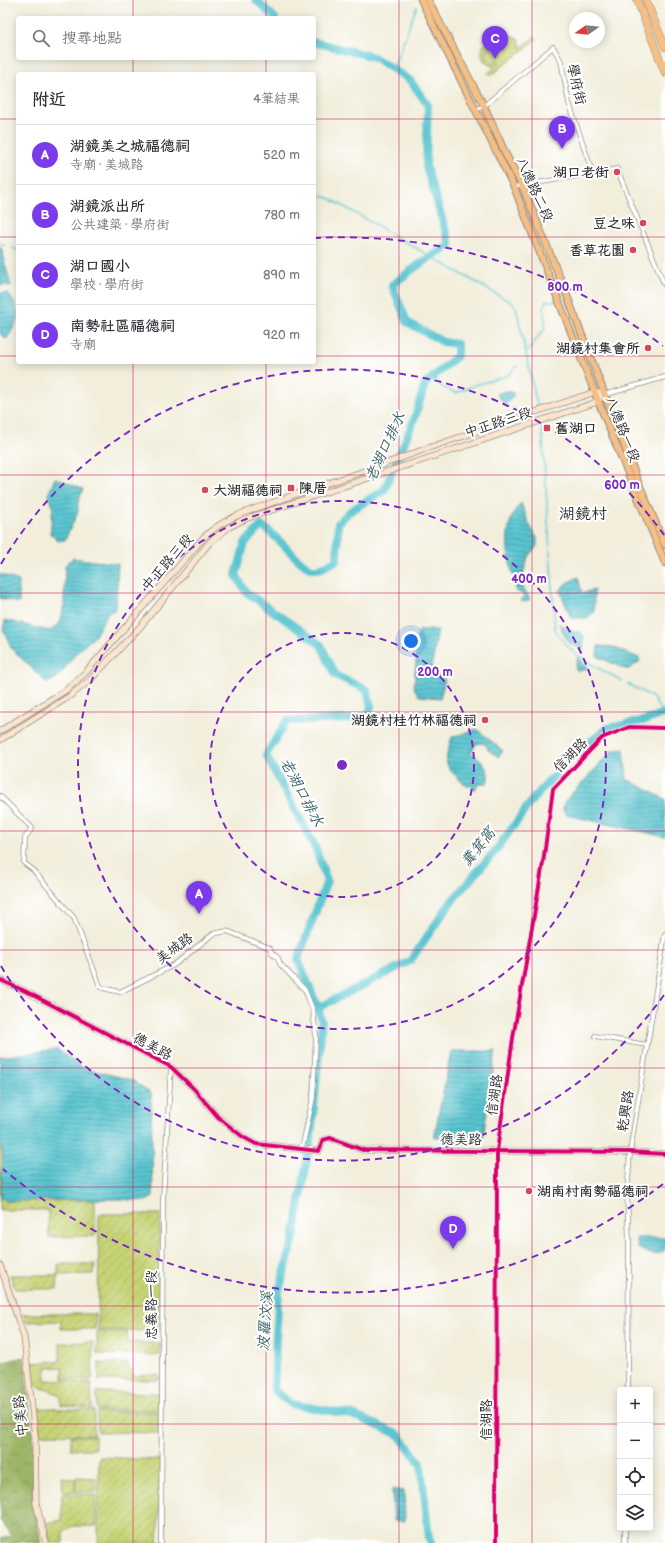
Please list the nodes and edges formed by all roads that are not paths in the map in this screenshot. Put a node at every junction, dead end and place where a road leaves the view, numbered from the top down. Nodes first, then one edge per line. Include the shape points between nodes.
1 (421, 0) edge
2 (428, 0) edge
3 (637, 0) edge
4 (646, 0) edge
5 (665, 48) edge
6 (665, 73) edge
7 (484, 106) junction
8 (476, 110) junction
9 (593, 174) junction
10 (522, 185) junction
11 (514, 187) junction
12 (665, 286) edge
13 (665, 377) edge
14 (595, 392) junction
15 (604, 395) junction
16 (598, 401) junction
17 (665, 545) edge
18 (665, 564) edge
19 (665, 728) edge
20 (0, 731) edge
21 (0, 740) edge
22 (0, 796) edge
23 (665, 934) edge
24 (0, 980) edge
25 (595, 1036) dead end
26 (647, 1045) junction
27 (171, 1067) junction
28 (302, 1150) junction
29 (497, 1151) junction
30 (630, 1152) junction
31 (665, 1154) edge
32 (0, 1265) edge
33 (628, 1387) edge
34 (625, 1531) edge
35 (46, 1543) edge
36 (161, 1543) edge
37 (496, 1543) edge
38 (625, 1543) edge

1 - 8 main road, 八德路二段
2 - 7 main road, 八德路二段
3 - 6 highway
4 - 5 highway
7 - 8 street, 學府街
7 - 9 street, 學府街 via 553,47 561,61 569,103
7 - 10 main road, 八德路二段
8 - 11 main road, 八德路二段
9 - 10 street
9 - 12 street via 617,169
10 - 11 street
10 - 15 main road, 八德路二段
11 - 14 main road, 八德路二段
13 - 15 street, 中正路三段
14 - 15 main road
14 - 16 main road, 八德路一段
14 - 20 main road, 中正路三段 via 425,448 400,459 244,512 211,530 86,672 66,690
15 - 16 main road, 中正路三段
15 - 17 main road, 八德路一段
16 - 18 main road, 八德路一段
16 - 21 main road, 中正路三段 via 246,519 210,542 140,627 90,680 70,696
19 - 29 street, 信湖路 via 629,728 602,738 553,789
22 - 28 street, 美城路 via 32,828 25,838 24,863 74,918 100,986 103,988 120,992 174,965 212,934 220,932 226,931 270,948 280,964 305,990 313,1010 316,1036 312,1104
23 - 26 street, 乾興路
24 - 27 main road, 德美路
25 - 26 street
26 - 30 street, 乾興路
27 - 28 main road, 德美路 via 218,1117 243,1137 256,1144
27 - 36 street, 忠義路一段 via 163,1199
28 - 29 main road, 德美路 via 320,1151 324,1140 330,1138 363,1150
29 - 30 main road, 德美路
29 - 37 street, 信湖路
30 - 31 main road, 德美路
30 - 33 street, 乾興路 via 627,1195
32 - 35 main road, 中美路 via 24,1337 35,1436 36,1503
34 - 38 street

